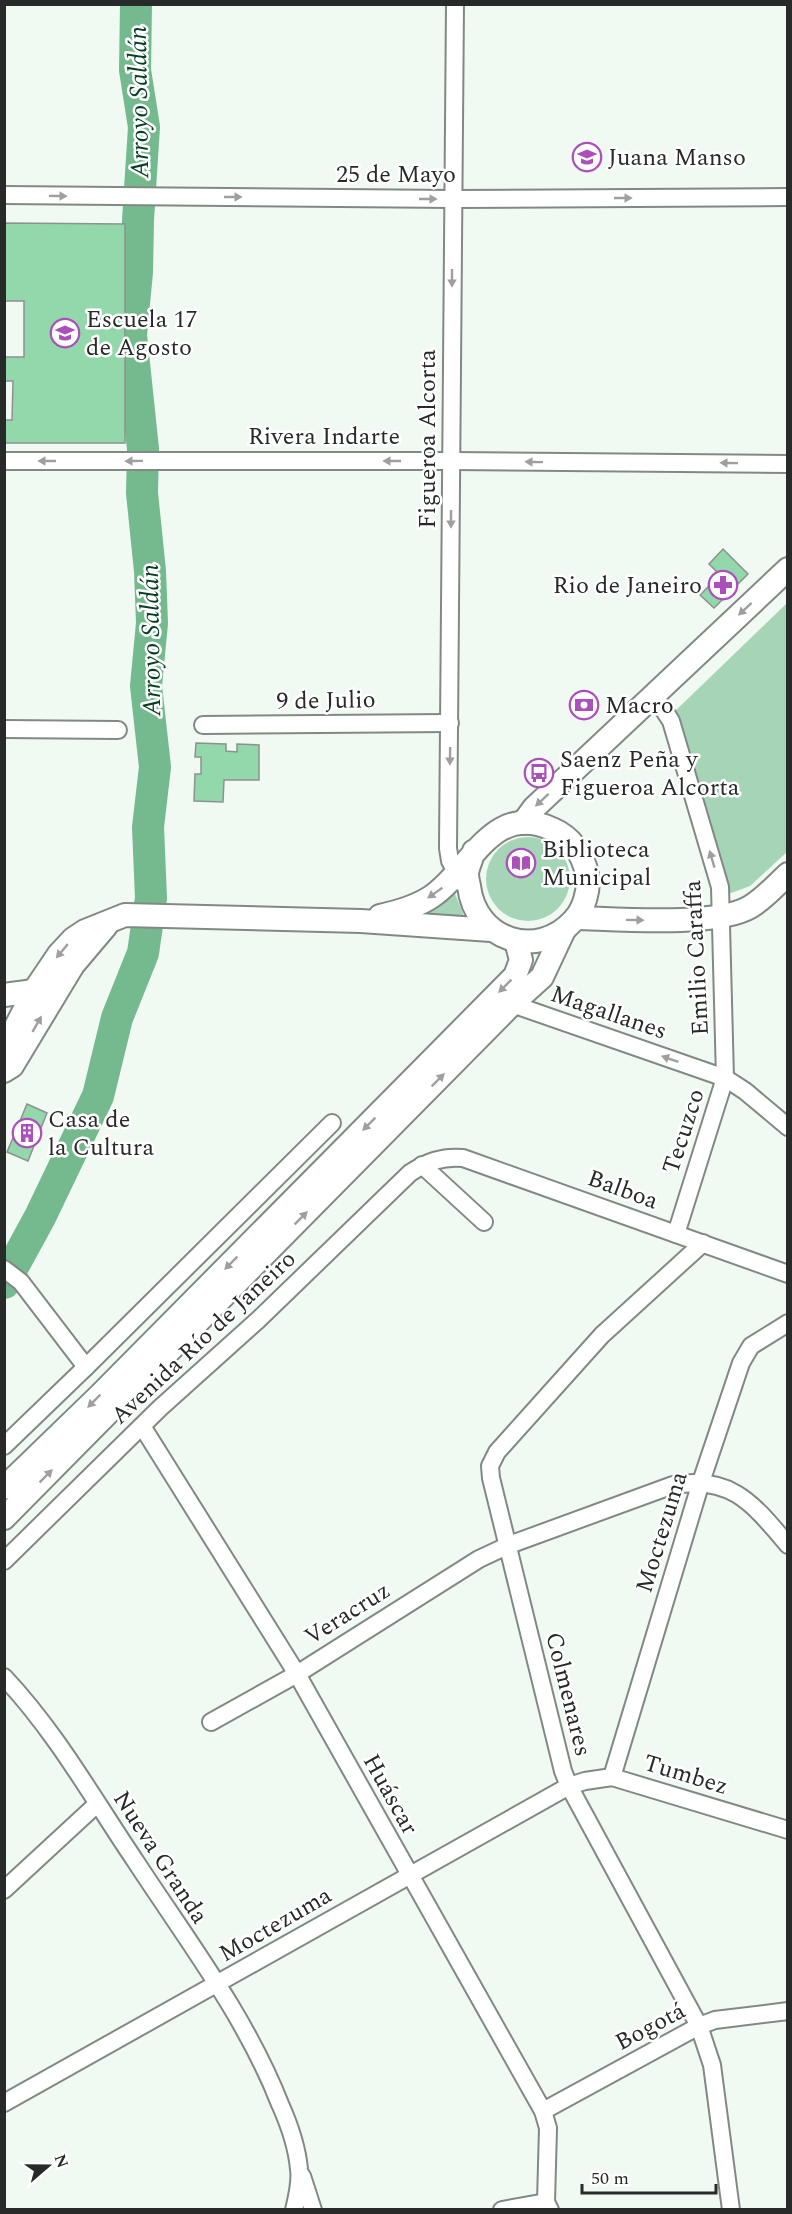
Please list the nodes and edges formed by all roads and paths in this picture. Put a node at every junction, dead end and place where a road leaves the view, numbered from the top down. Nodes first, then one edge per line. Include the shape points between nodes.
1 (454, 4) edge
2 (4, 195) edge
3 (788, 197) edge
4 (453, 199) junction
5 (4, 461) edge
6 (451, 461) junction
7 (788, 464) edge
8 (788, 569) edge
9 (654, 695) junction
10 (450, 723) junction
11 (202, 725) dead end
12 (4, 729) edge
13 (118, 730) dead end
14 (524, 823) junction
15 (474, 851) junction
16 (456, 873) junction
17 (788, 874) edge
18 (470, 897) junction
19 (721, 916) junction
20 (118, 917) junction
21 (362, 921) junction
22 (570, 924) junction
23 (491, 930) junction
24 (516, 941) junction
25 (34, 991) junction
26 (4, 994) edge
27 (512, 1004) junction
28 (4, 1050) edge
29 (4, 1071) edge
30 (725, 1078) junction
31 (332, 1123) dead end
32 (788, 1127) edge
33 (441, 1158) joint
34 (422, 1165) junction
35 (484, 1222) dead end
36 (676, 1234) junction
37 (703, 1244) junction
38 (4, 1269) edge
39 (788, 1274) edge
40 (788, 1323) edge
41 (86, 1367) junction
42 (142, 1426) junction
43 (4, 1446) edge
44 (701, 1482) junction
45 (4, 1488) edge
46 (4, 1518) edge
47 (509, 1545) junction
48 (788, 1545) edge
49 (4, 1561) edge
50 (297, 1674) junction
51 (4, 1677) edge
52 (211, 1722) dead end
53 (612, 1777) junction
54 (569, 1786) junction
55 (98, 1804) junction
56 (788, 1830) edge
57 (409, 1875) junction
58 (4, 1890) edge
59 (217, 1985) junction
60 (788, 2011) edge
61 (699, 2026) junction
62 (4, 2103) edge
63 (543, 2111) junction
64 (299, 2170) junction
65 (548, 2206) edge
66 (294, 2210) edge
67 (314, 2210) edge
68 (502, 2210) edge
69 (731, 2210) edge

1 - 4 street, Figueroa Alcorta
2 -> 4 street, 25 de Mayo
4 -> 3 street, 25 de Mayo
4 -> 6 street, Figueroa Alcorta
6 -> 5 street, Rivera Indarte
7 -> 6 street, Rivera Indarte
6 -> 10 street, Figueroa Alcorta
8 -> 9 main road
9 -> 14 main road via 534,808
19 -> 9 street, Emilio Caraffa via 720,887 671,721
10 - 11 street, 9 de Julio
10 -> 16 street, Figueroa Alcorta via 448,848
12 - 13 street
14 - 15 main road via 498,831
14 - 22 main road via 543,824 561,832 585,863 588,877 583,906
15 - 16 main road
15 - 18 main road via 467,873
16 - 18 street, Figueroa Alcorta
16 -> 21 main road via 439,891 416,905
17 - 19 main road via 750,907
18 - 23 main road
22 -> 19 main road
19 - 30 street, Emilio Caraffa
20 - 21 main road
20 -> 25 main road via 73,939
29 -> 20 main road via 12,1066 73,966
21 - 23 main road
22 - 24 main road via 550,939
22 - 27 main road via 542,977
23 - 24 main road
24 -> 45 main road via 521,960 515,976
25 - 26 main road
25 - 28 main road
30 -> 27 street, Magallanes
46 -> 27 main road
30 - 32 street
30 - 36 street, Tecuzco
31 - 41 street
33 - 34 street, Avenida Río de Janeiro
33 - 36 street, Balboa via 463,1158
34 - 35 street
34 - 42 street, Avenida Río de Janeiro
36 - 37 street, Balboa
37 - 39 street, Balboa
37 - 47 street, Colmenares via 602,1335 493,1457 491,1478
38 - 41 street via 21,1282
40 - 44 street, Moctezuma via 746,1351
41 - 43 street
42 - 49 street, Avenida Río de Janeiro
42 - 50 street, Huáscar
44 - 47 street, Veracruz via 673,1485
44 - 48 street via 748,1500
44 - 53 street, Moctezuma
47 - 50 street, Veracruz via 478,1558
47 - 54 street, Colmenares
50 - 52 street, Veracruz
50 - 57 street, Huáscar
51 - 55 street, Nueva Granda via 36,1713
53 - 54 street, Tumbez
53 - 56 street, Tumbez
54 - 57 street, Moctezuma
54 - 61 street, Colmenares
55 - 58 street
55 - 59 street, Nueva Granda
57 - 59 street, Moctezuma
57 - 63 street, Huáscar
59 - 62 street, Moctezuma
59 - 64 street, Nueva Granda via 258,2055 280,2103
60 - 61 street, Bogotá via 715,2020
61 - 63 street, Bogotá
61 - 69 street, Colmenares via 712,2065
63 - 65 street, Huáscar via 548,2128
64 - 66 street, Nueva Granda
64 - 67 street
65 - 68 street

